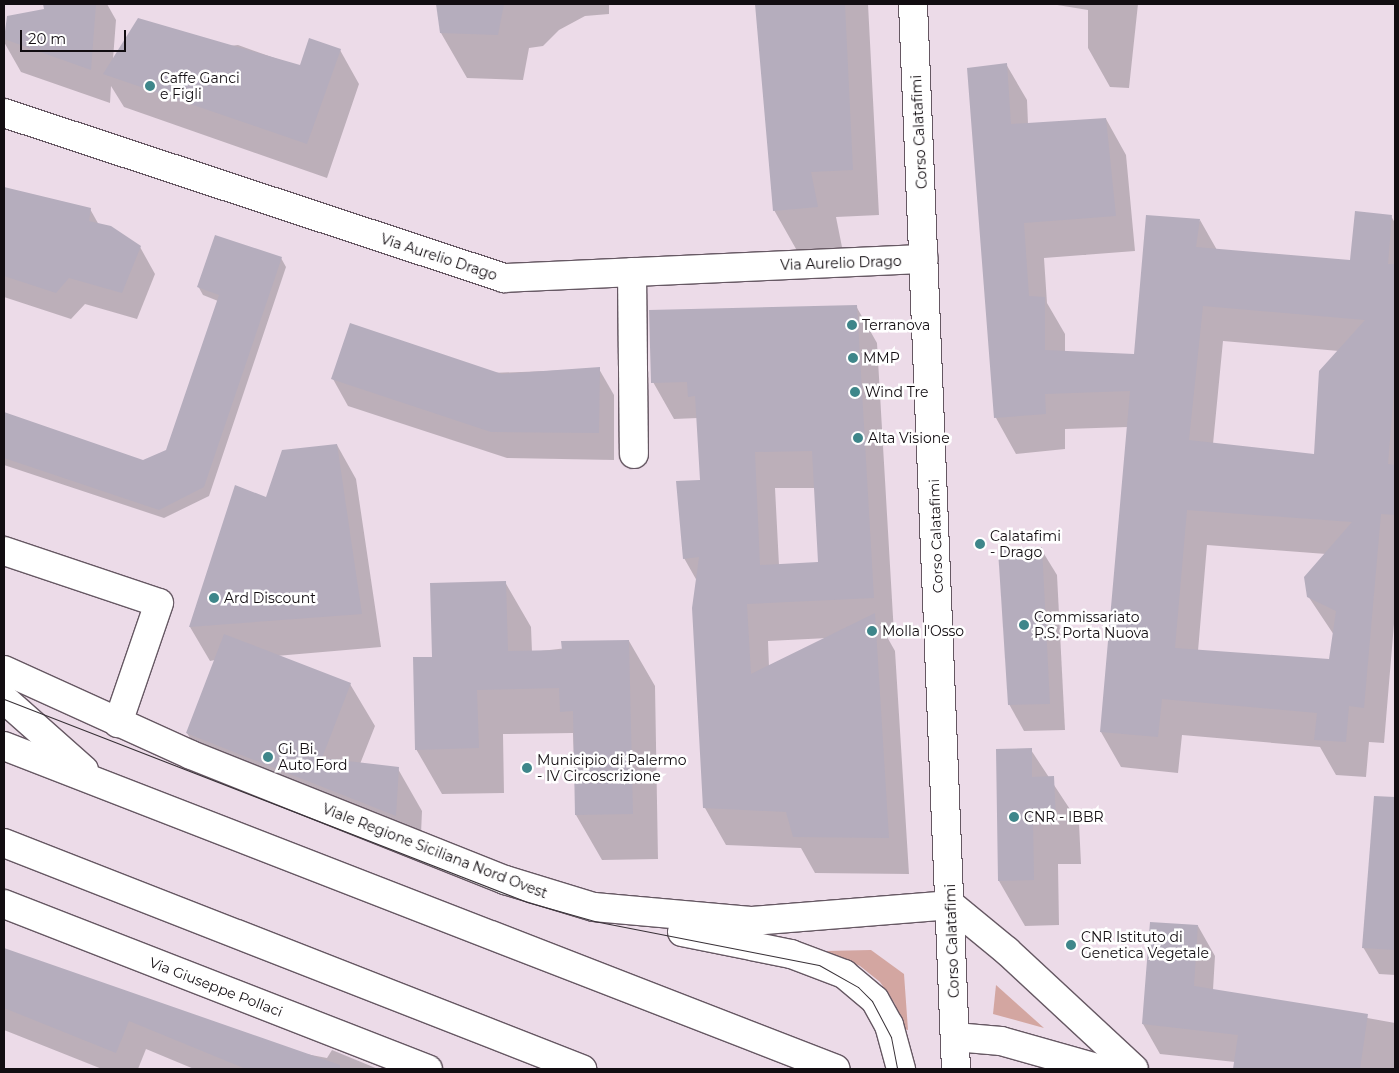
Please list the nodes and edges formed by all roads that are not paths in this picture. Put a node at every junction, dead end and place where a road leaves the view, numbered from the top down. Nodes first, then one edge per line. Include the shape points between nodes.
1 (913, 4) edge
2 (4, 113) edge
3 (924, 259) junction
4 (632, 272) junction
5 (634, 454) dead end
6 (4, 552) edge
7 (4, 670) edge
8 (4, 699) edge
9 (118, 723) junction
10 (4, 746) edge
11 (100, 784) junction
12 (4, 843) edge
13 (4, 904) edge
14 (951, 905) junction
15 (594, 907) junction
16 (955, 1036) junction
17 (901, 1068) edge
18 (428, 1069) edge
19 (582, 1069) edge
20 (836, 1069) edge
21 (956, 1069) edge
22 (1100, 1069) edge
23 (1134, 1069) edge

1 - 3 street, Corso Calatafimi
2 - 4 street, Via Aurelio Drago via 504,278
3 - 4 street, Via Aurelio Drago
3 - 14 street, Corso Calatafimi
4 - 5 street
6 - 9 street via 159,603
7 - 9 street, Viale Regione Siciliana Nord Ovest
8 - 11 street
9 - 15 street, Viale Regione Siciliana Nord Ovest via 505,880
10 - 11 street
11 - 20 street
12 - 19 street
13 - 18 street, Via Giuseppe Pollaci
14 - 15 street, Viale Regione Siciliana Nord Ovest via 752,921
14 - 16 street, Corso Calatafimi
14 - 23 street via 1007,951
15 - 17 street via 692,935 798,956 844,974 875,1000 895,1036
16 - 21 street, Corso Calatafimi
16 - 22 street via 1001,1041

